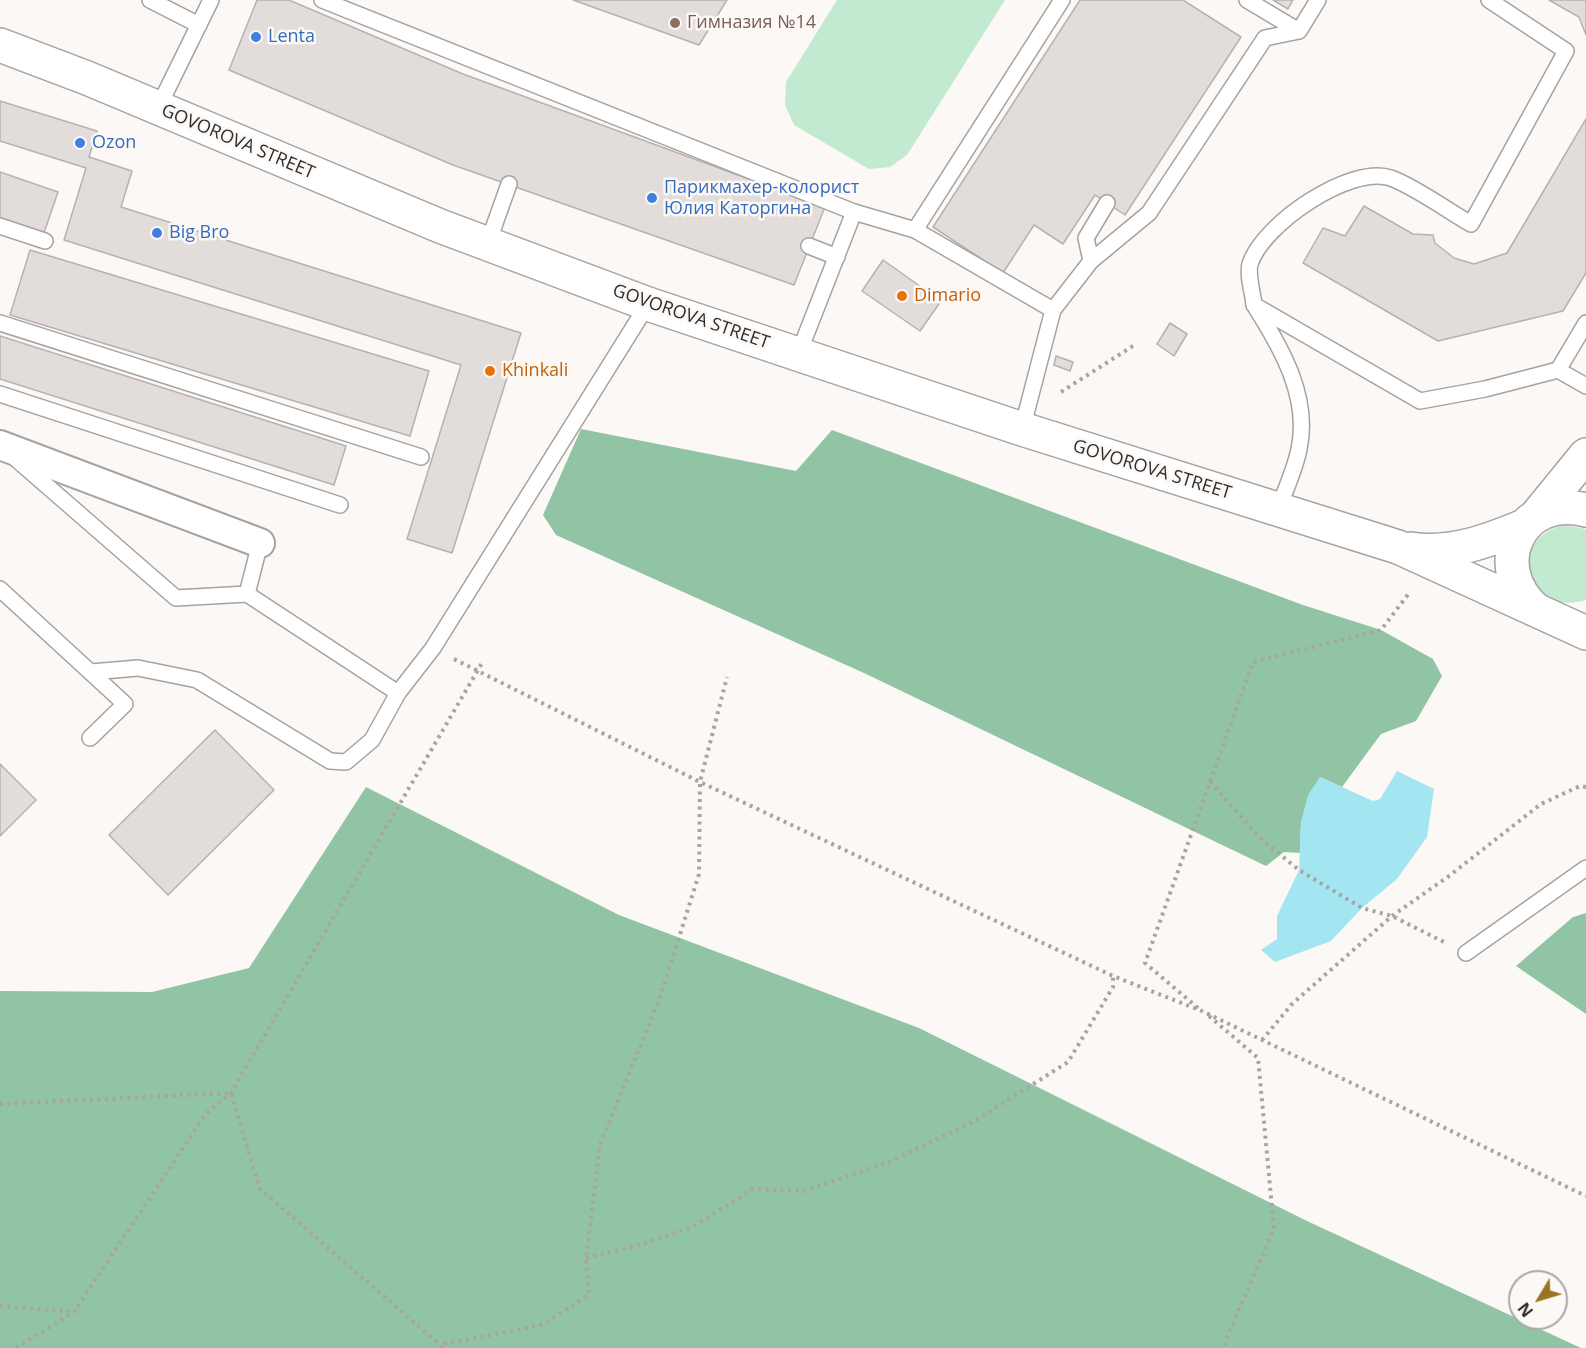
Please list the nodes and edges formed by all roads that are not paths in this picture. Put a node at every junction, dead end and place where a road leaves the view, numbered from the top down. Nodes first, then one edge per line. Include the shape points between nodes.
1 (150, 0) edge
2 (212, 0) edge
3 (322, 0) edge
4 (1062, 0) edge
5 (1247, 0) edge
6 (1318, 0) edge
7 (1488, 0) edge
8 (1267, 5) edge
9 (199, 25) junction
10 (1299, 31) junction
11 (0, 45) edge
12 (158, 108) junction
13 (509, 184) dead end
14 (1107, 203) dead end
15 (854, 212) junction
16 (0, 226) edge
17 (915, 230) junction
18 (45, 241) dead end
19 (488, 243) junction
20 (809, 246) dead end
21 (837, 257) junction
22 (1091, 261) junction
23 (648, 303) junction
24 (1254, 305) junction
25 (1053, 310) junction
26 (0, 323) edge
27 (1586, 323) edge
28 (798, 355) junction
29 (1558, 370) junction
30 (1586, 386) edge
31 (0, 394) edge
32 (1022, 429) junction
33 (0, 445) edge
34 (1586, 455) edge
35 (421, 457) dead end
36 (340, 505) dead end
37 (1278, 510) junction
38 (1586, 510) edge
39 (1531, 520) junction
40 (260, 543) joint
41 (1398, 547) junction
42 (0, 589) edge
43 (247, 594) junction
44 (1560, 615) edge
45 (1586, 633) edge
46 (91, 672) junction
47 (398, 693) junction
48 (90, 738) dead end
49 (1586, 868) edge
50 (1466, 953) road end

1 - 9 lane
2 - 9 lane
3 - 15 lane via 541,95
4 - 17 lane
5 - 8 lane
6 - 10 lane
7 - 24 lane via 1566,51 1470,224 1389,178 1351,180 1287,217 1262,241 1250,266
8 - 10 lane
9 - 12 lane
10 - 22 lane via 1265,38 1149,213
11 - 12 main road, GOVOROVA STREET
12 - 19 main road, GOVOROVA STREET
13 - 19 lane
14 - 22 lane via 1086,238
15 - 17 lane
15 - 21 lane
16 - 18 lane
17 - 25 lane
19 - 23 main road, GOVOROVA STREET
20 - 21 lane
21 - 28 lane
22 - 25 lane
23 - 28 main road, GOVOROVA STREET
23 - 47 lane via 433,648
24 - 29 lane via 1420,401
24 - 37 lane via 1279,344 1300,399 1300,448
25 - 32 lane
26 - 35 lane
27 - 29 lane
28 - 32 main road, GOVOROVA STREET
29 - 30 lane
31 - 36 lane
32 - 37 main road, GOVOROVA STREET
33 - 40 street
33 - 43 lane via 176,598
34 - 39 main road
37 - 41 main road, GOVOROVA STREET
38 - 39 main road, GOVOROVA STREET via 1571,506 1554,508
39 - 41 main road, GOVOROVA STREET via 1465,548
39 - 44 main road, GOVOROVA STREET via 1515,542 1511,564 1515,583 1525,600
40 - 43 lane
41 - 44 main road, GOVOROVA STREET
42 - 46 lane
43 - 47 lane
44 - 45 main road, GOVOROVA STREET
46 - 47 lane via 138,668 196,680 330,761 346,762 372,740
46 - 48 lane via 125,704
49 - 50 lane

